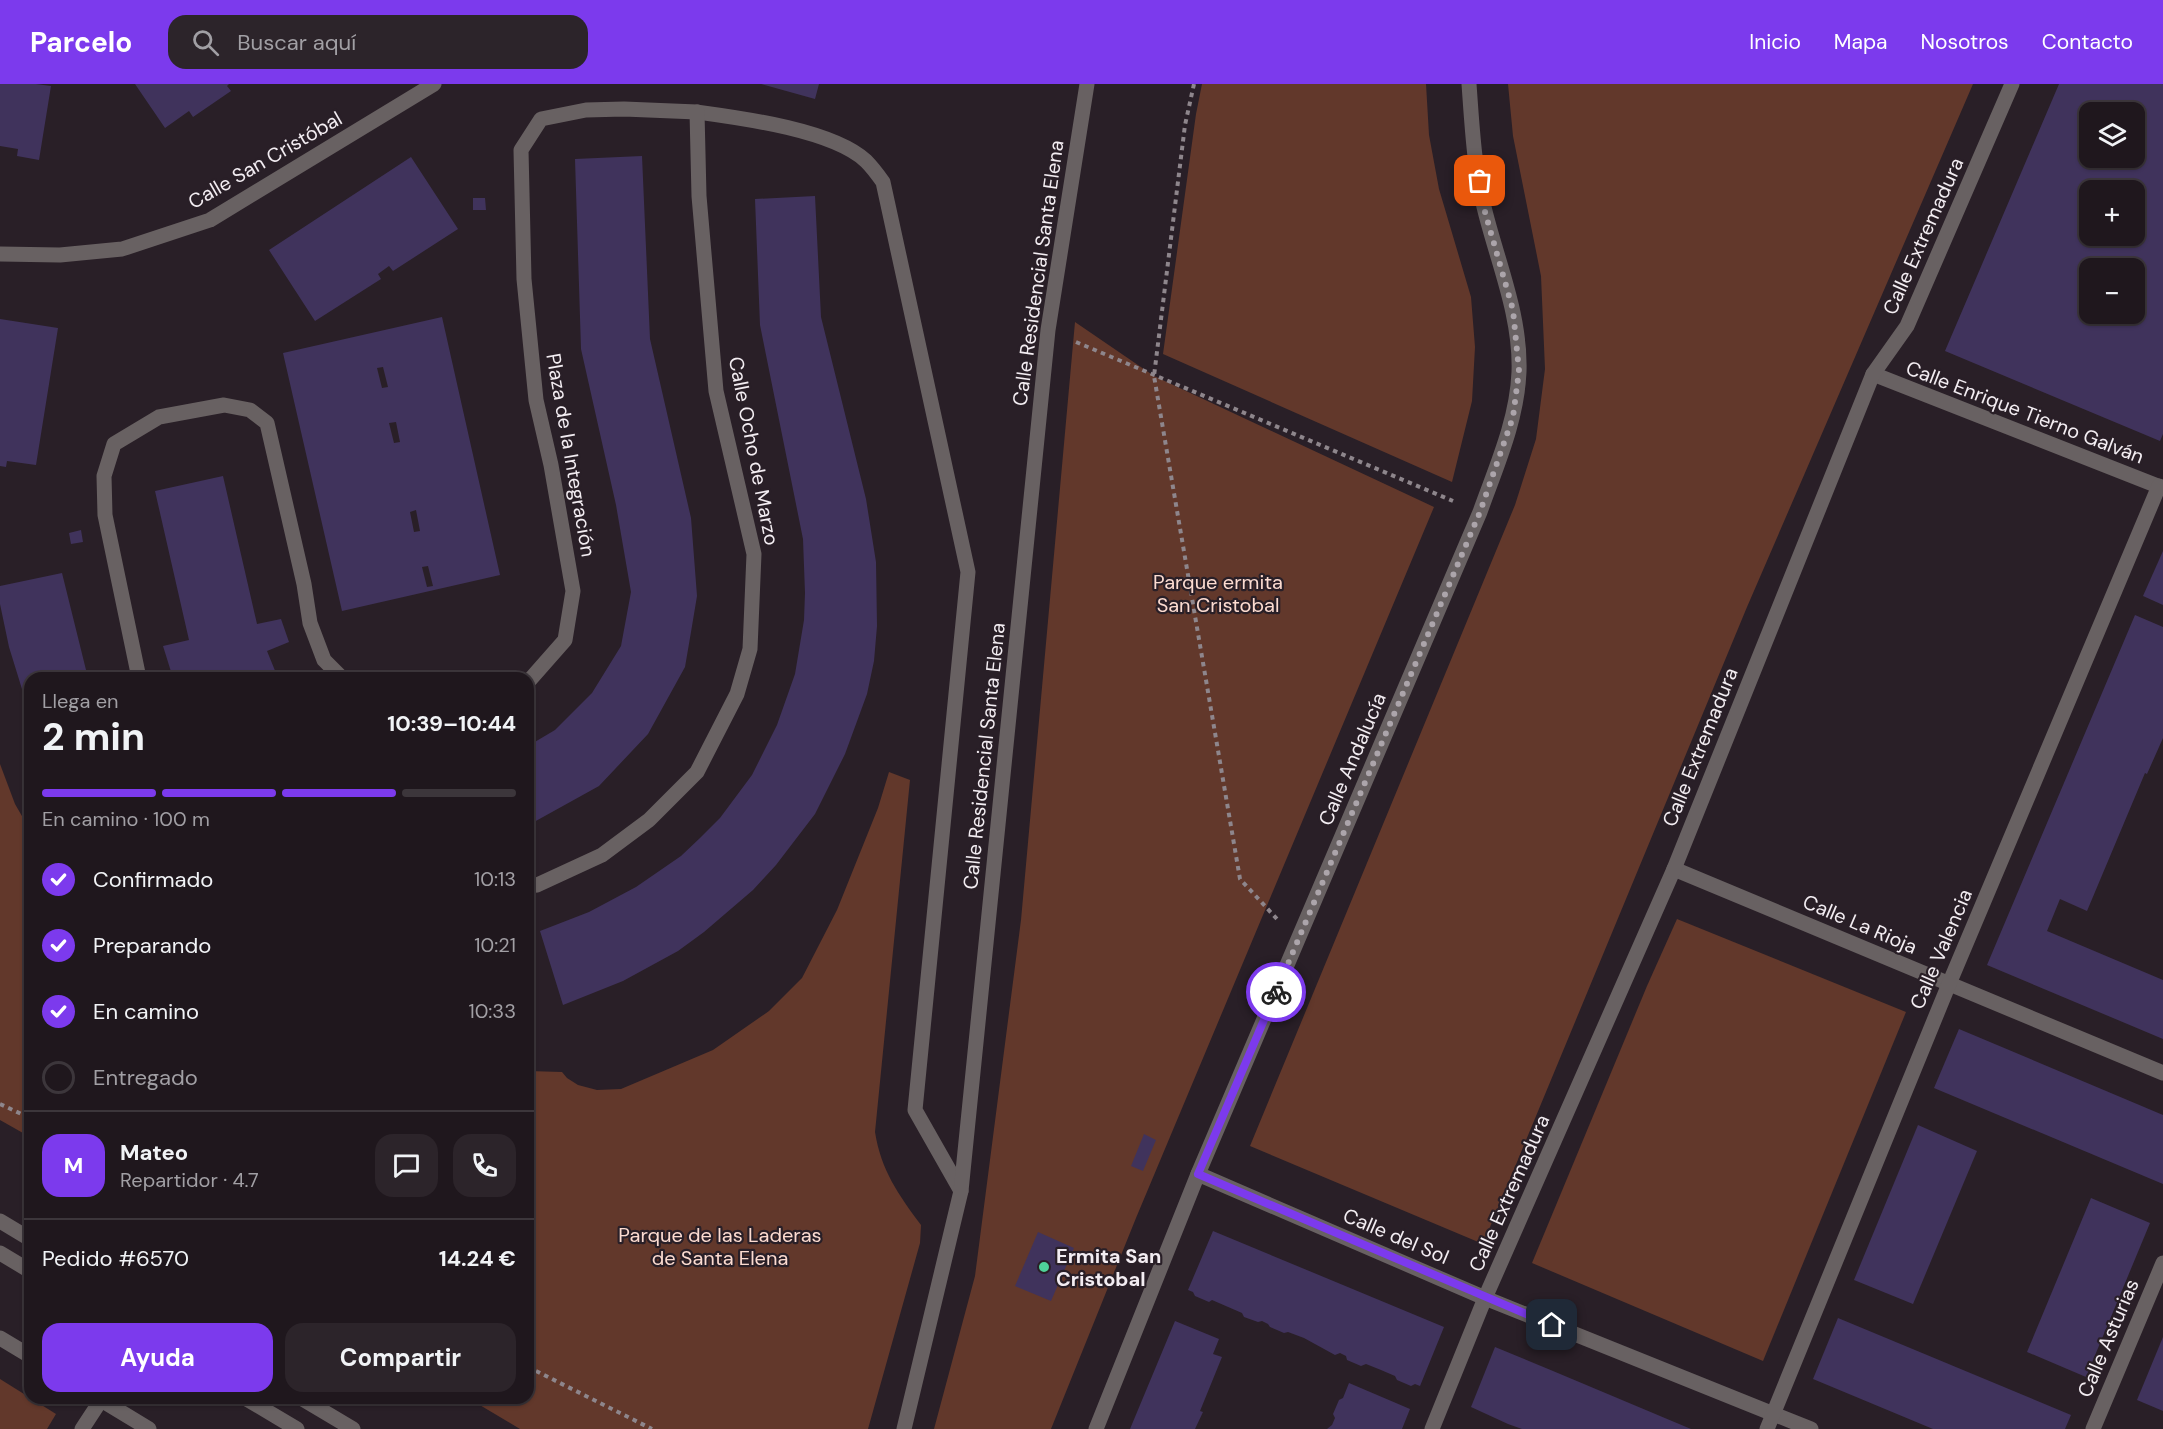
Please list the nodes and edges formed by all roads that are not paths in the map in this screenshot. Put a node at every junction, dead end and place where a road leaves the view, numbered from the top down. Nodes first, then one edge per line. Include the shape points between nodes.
1 (434, 84) edge
2 (1087, 84) edge
3 (1469, 84) edge
4 (2012, 84) edge
5 (697, 112) junction
6 (0, 254) edge
7 (1873, 374) junction
8 (2161, 487) edge
9 (139, 672) edge
10 (336, 672) edge
11 (534, 675) edge
12 (1674, 869) junction
13 (534, 885) edge
14 (1948, 984) junction
15 (2163, 1073) edge
16 (1198, 1174) junction
17 (961, 1191) junction
18 (0, 1221) edge
19 (24, 1235) edge
20 (0, 1253) edge
21 (2163, 1263) edge
22 (24, 1267) edge
23 (1485, 1298) junction
24 (0, 1338) edge
25 (24, 1352) edge
26 (97, 1404) edge
27 (108, 1404) edge
28 (255, 1404) edge
29 (310, 1404) edge
30 (1774, 1414) junction
31 (82, 1429) edge
32 (149, 1429) edge
33 (297, 1429) edge
34 (353, 1429) edge
35 (904, 1429) edge
36 (1096, 1429) edge
37 (1432, 1429) edge
38 (1767, 1429) edge
39 (1811, 1429) edge
40 (2092, 1429) edge

1 - 6 street, Calle San Cristóbal via 210,220 122,249 60,255
2 - 17 street, Calle Residencial Santa Elena via 1048,330
3 - 16 street, Calle Andalucía via 1483,205 1513,310 1519,371 1513,417 1480,512
4 - 7 street, Calle Extremadura via 1907,326
5 - 11 street, Plaza de la Integración via 586,110 542,119 521,150 524,279 536,400 573,591 566,640
5 - 13 street, Calle Ocho de Marzo via 699,196 716,391 754,554 750,649 737,694 697,772 649,820 602,855
5 - 17 street via 762,121 844,146 865,160 884,182 968,572 915,1110
7 - 8 street, Calle Enrique Tierno Galván
7 - 12 street, Calle Extremadura
8 - 14 street, Calle Valencia
9 - 10 street via 105,515 104,476 114,444 159,417 224,405 250,410 267,423 310,623 324,660
12 - 14 street, Calle La Rioja
12 - 23 street, Calle Extremadura
14 - 15 street, Calle La Rioja
14 - 30 street, Calle Valencia
16 - 23 street, Calle del Sol
16 - 36 street, Calle Andalucía
17 - 35 street, Calle Residencial Santa Elena
18 - 19 street
20 - 22 street
21 - 40 street, Calle Asturias
23 - 30 street, Calle del Sol
23 - 37 street, Calle Extremadura
24 - 25 street
26 - 31 street
27 - 32 street
28 - 33 street
29 - 34 street
30 - 38 street, Calle Valencia
30 - 39 street, Calle del Sol

